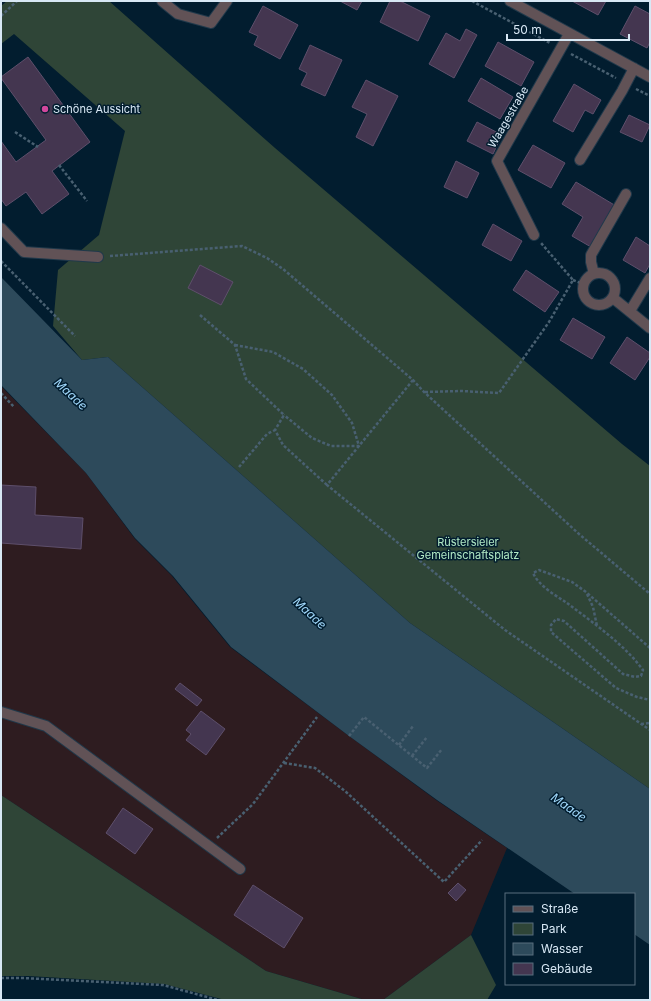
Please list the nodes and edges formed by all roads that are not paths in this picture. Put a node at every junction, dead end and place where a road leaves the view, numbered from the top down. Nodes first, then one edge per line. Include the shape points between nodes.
1 (162, 1) edge
2 (227, 1) edge
3 (510, 1) edge
4 (569, 34) junction
5 (634, 68) junction
6 (650, 77) edge
7 (580, 160) dead end
8 (626, 194) dead end
9 (1, 228) edge
10 (534, 235) road end
11 (98, 257) road end
12 (594, 274) junction
13 (650, 278) edge
14 (613, 298) junction
15 (630, 311) junction
16 (650, 328) edge
17 (1, 712) edge
18 (240, 869) dead end

1 - 2 street via 178,14 211,24
3 - 4 street
4 - 5 street
4 - 10 street, Waagestraße via 497,161
5 - 6 street
5 - 7 street
8 - 12 street via 592,255
9 - 11 street via 24,252
12 - 14 street via 604,274 613,280
12 - 14 street via 583,284 586,299 591,304 602,305
13 - 15 street
14 - 15 street
15 - 16 street
17 - 18 street via 46,726

